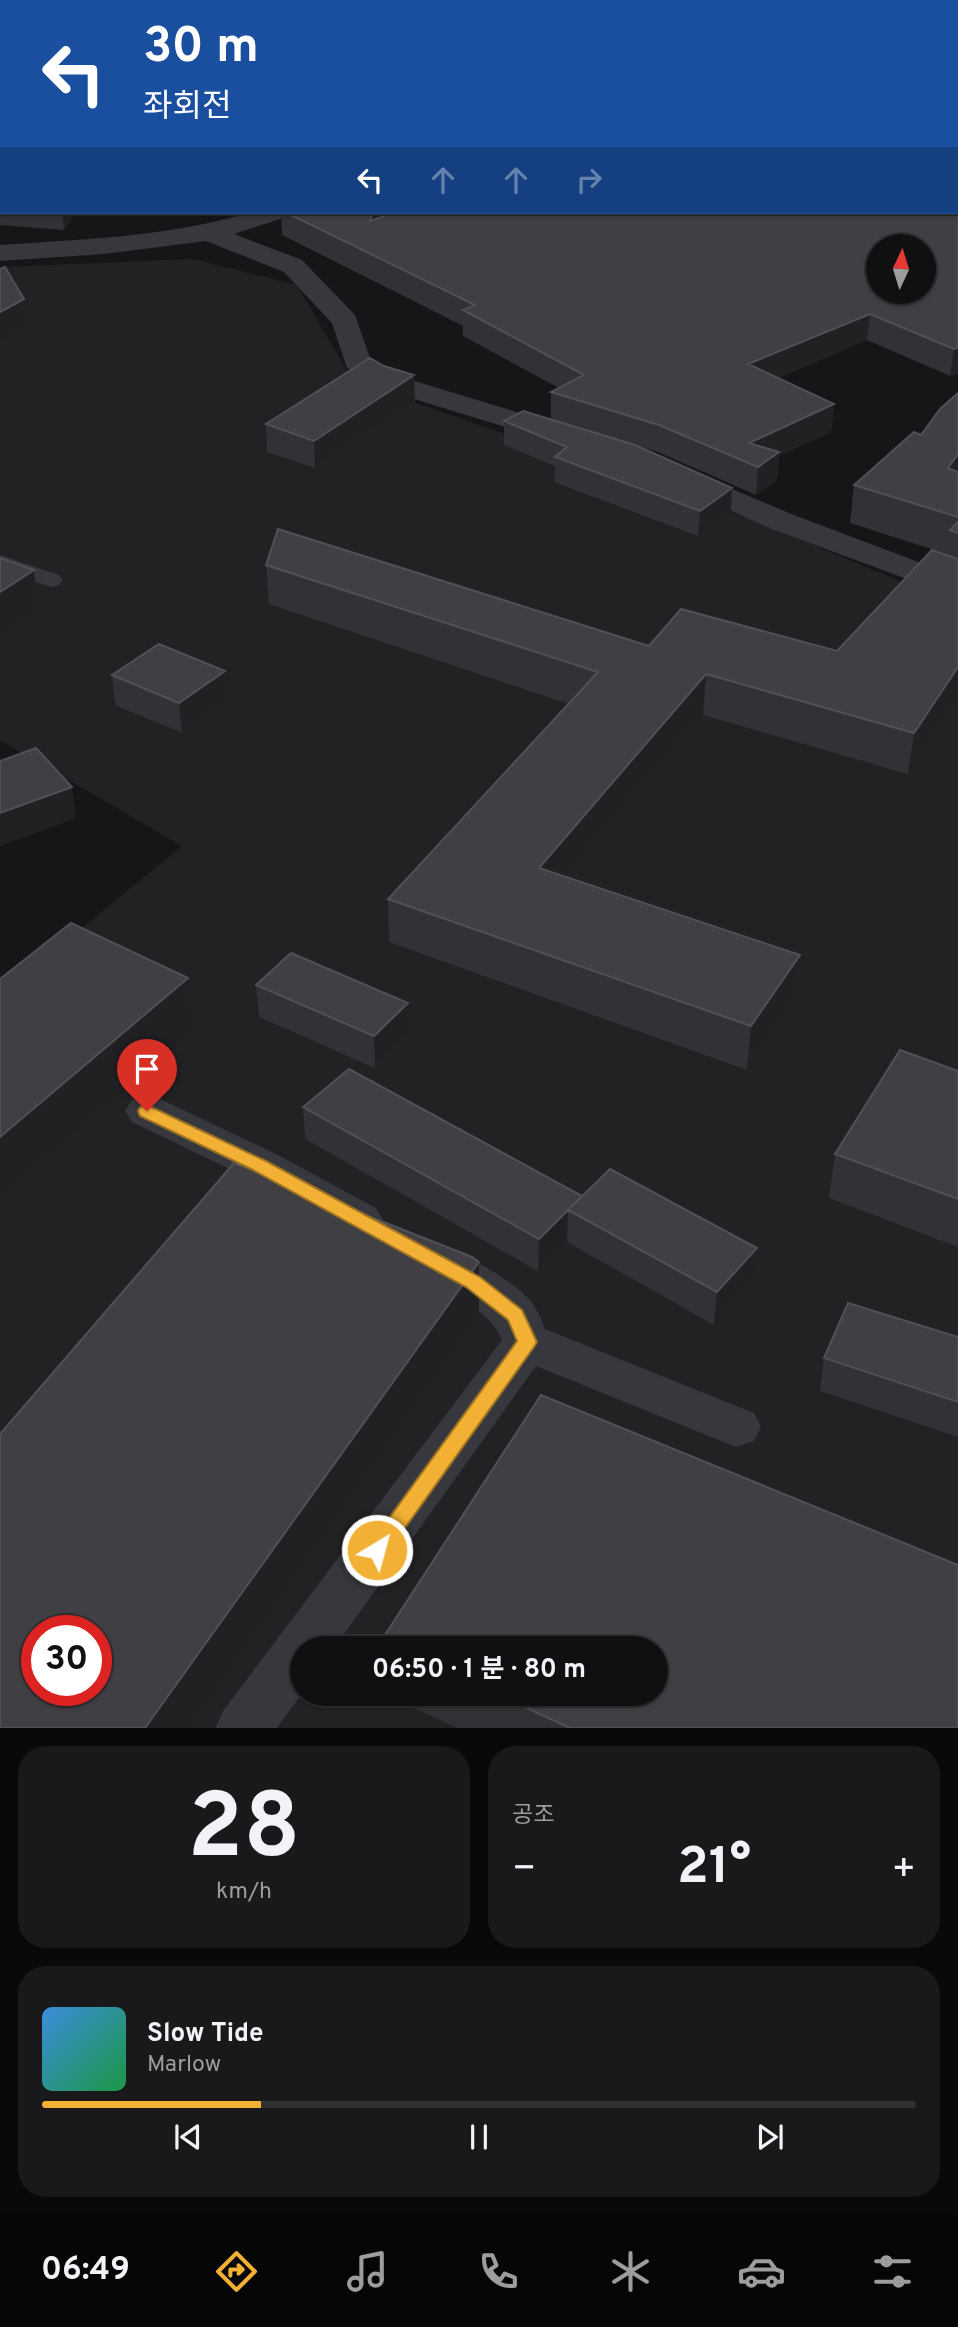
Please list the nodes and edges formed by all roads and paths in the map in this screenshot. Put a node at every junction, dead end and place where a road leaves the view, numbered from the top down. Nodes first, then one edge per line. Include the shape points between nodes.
1 (271, 214) edge
2 (209, 233) junction
3 (0, 253) edge
4 (584, 442) edge
5 (658, 466) edge
6 (0, 562) edge
7 (51, 580) dead end
8 (958, 588) edge
9 (147, 1111) dead end
10 (527, 1342) junction
11 (736, 1427) dead end
12 (312, 1636) edge
13 (290, 1666) edge
14 (243, 1728) edge

1 - 2 street
2 - 3 street
2 - 4 street via 293,266 345,321 357,362 395,384
5 - 8 street via 783,522
6 - 7 lane
9 - 10 street via 260,1165 473,1282 515,1315
10 - 11 street
10 - 12 street
13 - 14 street

